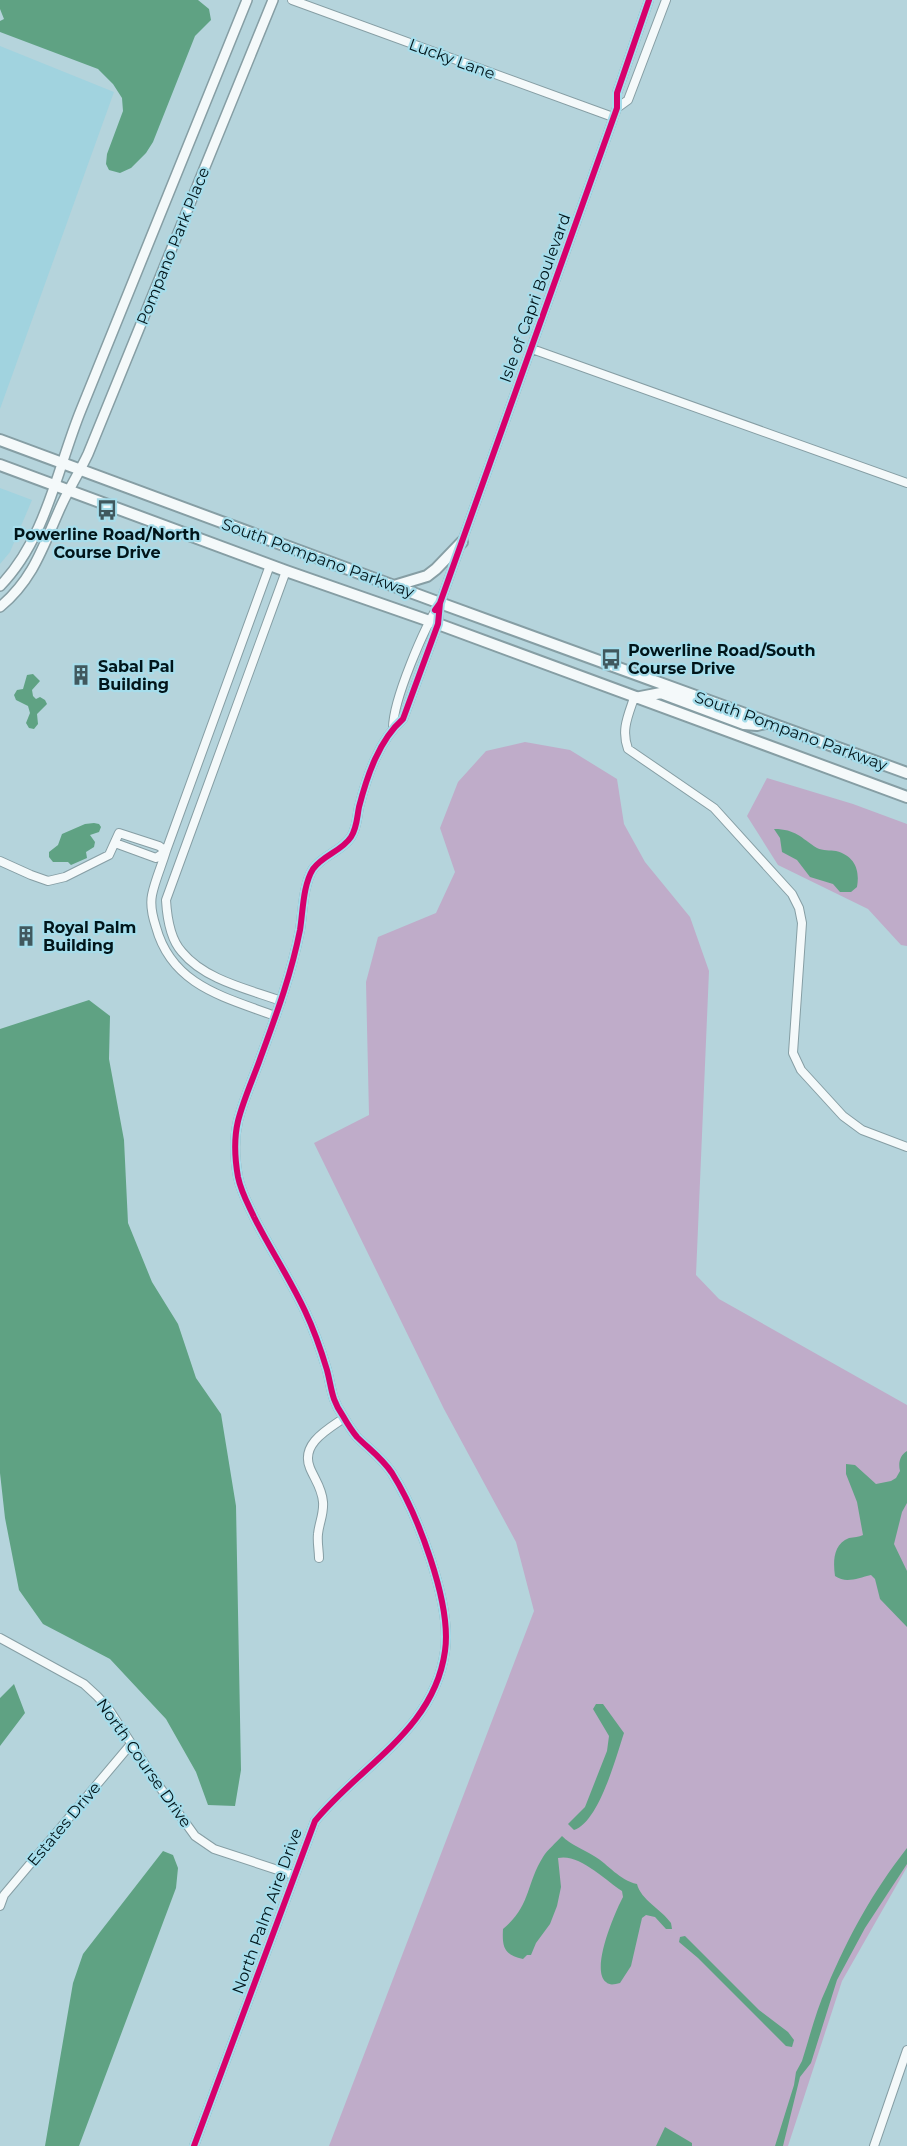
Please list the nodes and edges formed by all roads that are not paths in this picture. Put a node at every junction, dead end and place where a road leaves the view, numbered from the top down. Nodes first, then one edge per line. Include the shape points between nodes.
1 (247, 0) edge
2 (273, 0) edge
3 (292, 0) edge
4 (649, 0) edge
5 (666, 0) edge
6 (617, 108) junction
7 (613, 117) junction
8 (532, 349) junction
9 (0, 440) edge
10 (61, 462) junction
11 (0, 465) edge
12 (80, 470) junction
13 (907, 483) edge
14 (54, 485) junction
15 (69, 491) junction
16 (462, 542) junction
17 (270, 565) junction
18 (286, 571) junction
19 (0, 586) edge
20 (393, 586) junction
21 (440, 603) junction
22 (0, 607) edge
23 (434, 622) junction
24 (227, 684) junction
25 (243, 688) junction
26 (634, 698) junction
27 (769, 722) junction
28 (199, 762) junction
29 (214, 767) junction
30 (907, 773) edge
31 (907, 797) edge
32 (115, 843) junction
33 (166, 851) junction
34 (0, 861) edge
35 (281, 1001) junction
36 (276, 1016) junction
37 (907, 1147) edge
38 (344, 1418) junction
39 (319, 1558) dead end
40 (0, 1638) edge
41 (131, 1744) junction
42 (293, 1875) junction
43 (0, 1906) edge
44 (907, 2050) edge
45 (194, 2146) edge
46 (874, 2146) edge

1 - 10 street, Pompano Park Place
2 - 12 street, Pompano Park Place
3 - 7 street, Lucky Lane
4 - 6 street, Isle of Capri Boulevard via 617,93
5 - 6 street, Isle of Capri Boulevard via 628,100
6 - 7 street, Isle of Capri Boulevard
7 - 8 street, Isle of Capri Boulevard
8 - 13 street
8 - 16 street, Isle of Capri Boulevard
9 - 10 main road, South Pompano Parkway
10 - 12 main road, South Pompano Parkway
10 - 14 street
11 - 14 main road, South Pompano Parkway
12 - 15 street, Pompano Park Place
12 - 20 main road, South Pompano Parkway
14 - 15 main road, South Pompano Parkway
14 - 19 street via 30,546
15 - 17 main road, South Pompano Parkway
15 - 22 street via 38,561
16 - 20 main road via 427,576
16 - 21 street, Isle of Capri Boulevard
17 - 18 main road, South Pompano Parkway
17 - 24 street
18 - 23 main road, South Pompano Parkway
18 - 25 street
20 - 21 main road, South Pompano Parkway
21 - 23 street, North Palm Aire Drive
21 - 27 main road, South Pompano Parkway
23 - 26 main road, South Pompano Parkway
23 - 35 street, North Palm Aire Drive via 403,719 393,728 377,756 359,807 356,829 350,840 312,870 291,972
24 - 25 street
24 - 28 street
25 - 29 street
26 - 27 main road via 661,693 744,724
26 - 31 main road, South Pompano Parkway
26 - 37 street via 625,724 628,749 714,808 792,894 799,908 793,1053 801,1070 843,1116 862,1130
27 - 30 main road, South Pompano Parkway
28 - 29 street
28 - 33 street
29 - 35 street via 166,900 167,917 181,951 198,967
32 - 33 street via 156,858
32 - 33 street via 119,833
32 - 34 street via 109,855 89,867 48,881
33 - 36 street via 152,897 160,944 173,964 190,980 216,994
35 - 36 street, North Palm Aire Drive
36 - 38 street, North Palm Aire Drive via 238,1122 237,1173 241,1190 270,1250 303,1307 328,1375 333,1402
38 - 39 street via 318,1435 309,1451 309,1464 321,1485 323,1501 317,1537
38 - 42 street, North Palm Aire Drive via 391,1472 416,1519 431,1559 446,1648 427,1706 404,1736 332,1800 315,1821
40 - 41 street, North Course Drive via 84,1684 108,1708
41 - 42 street, North Course Drive via 195,1836 214,1849
41 - 43 street, Estates Drive via 4,1894
42 - 45 street, North Palm Aire Drive
44 - 46 street

